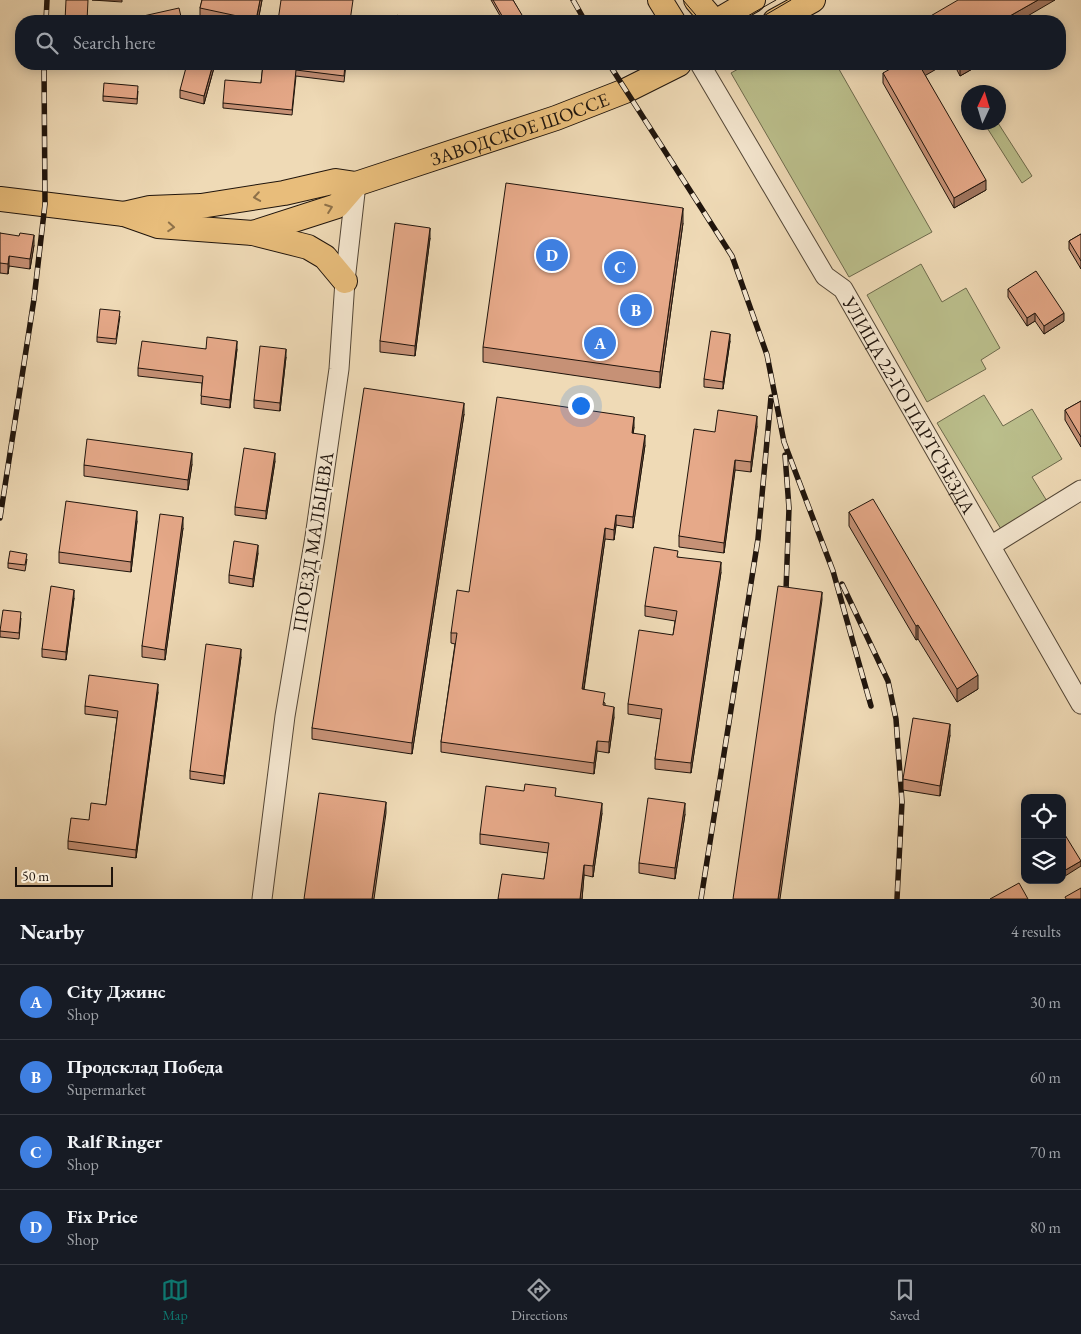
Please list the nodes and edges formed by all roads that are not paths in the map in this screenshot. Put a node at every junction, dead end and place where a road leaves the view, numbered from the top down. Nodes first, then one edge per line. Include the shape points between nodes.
1 (660, 0) edge
2 (696, 0) edge
3 (753, 0) edge
4 (813, 0) edge
5 (670, 15) edge
6 (710, 15) edge
7 (727, 15) edge
8 (786, 15) edge
9 (667, 70) edge
10 (704, 70) edge
11 (356, 184) junction
12 (0, 199) edge
13 (124, 214) junction
14 (253, 233) junction
15 (345, 281) junction
16 (1081, 490) edge
17 (992, 545) junction
18 (1081, 704) edge
19 (262, 899) edge

1 - 5 main road
2 - 6 main road
3 - 7 main road
4 - 8 main road
9 - 11 main road, ЗАВОДСКОЕ ШОССЕ via 625,91 556,118
10 - 17 street, УЛИЦА 22-ГО ПАРТСЪЕЗДА via 825,276 843,289
11 -> 13 main road, ЗАВОДСКОЕ ШОССЕ via 336,181 201,206 150,208
14 -> 11 main road, ЗАВОДСКОЕ ШОССЕ via 336,206
11 - 15 street, ПРОЕЗД МАЛЬЦЕВА
12 - 13 main road, ЗАВОДСКОЕ ШОССЕ
13 -> 14 main road, ЗАВОДСКОЕ ШОССЕ via 158,226
14 - 15 main road via 308,247 325,257
15 - 19 street, ПРОЕЗД МАЛЬЦЕВА via 337,378 285,716
16 - 17 street
17 - 18 street, УЛИЦА 22-ГО ПАРТСЪЕЗДА

